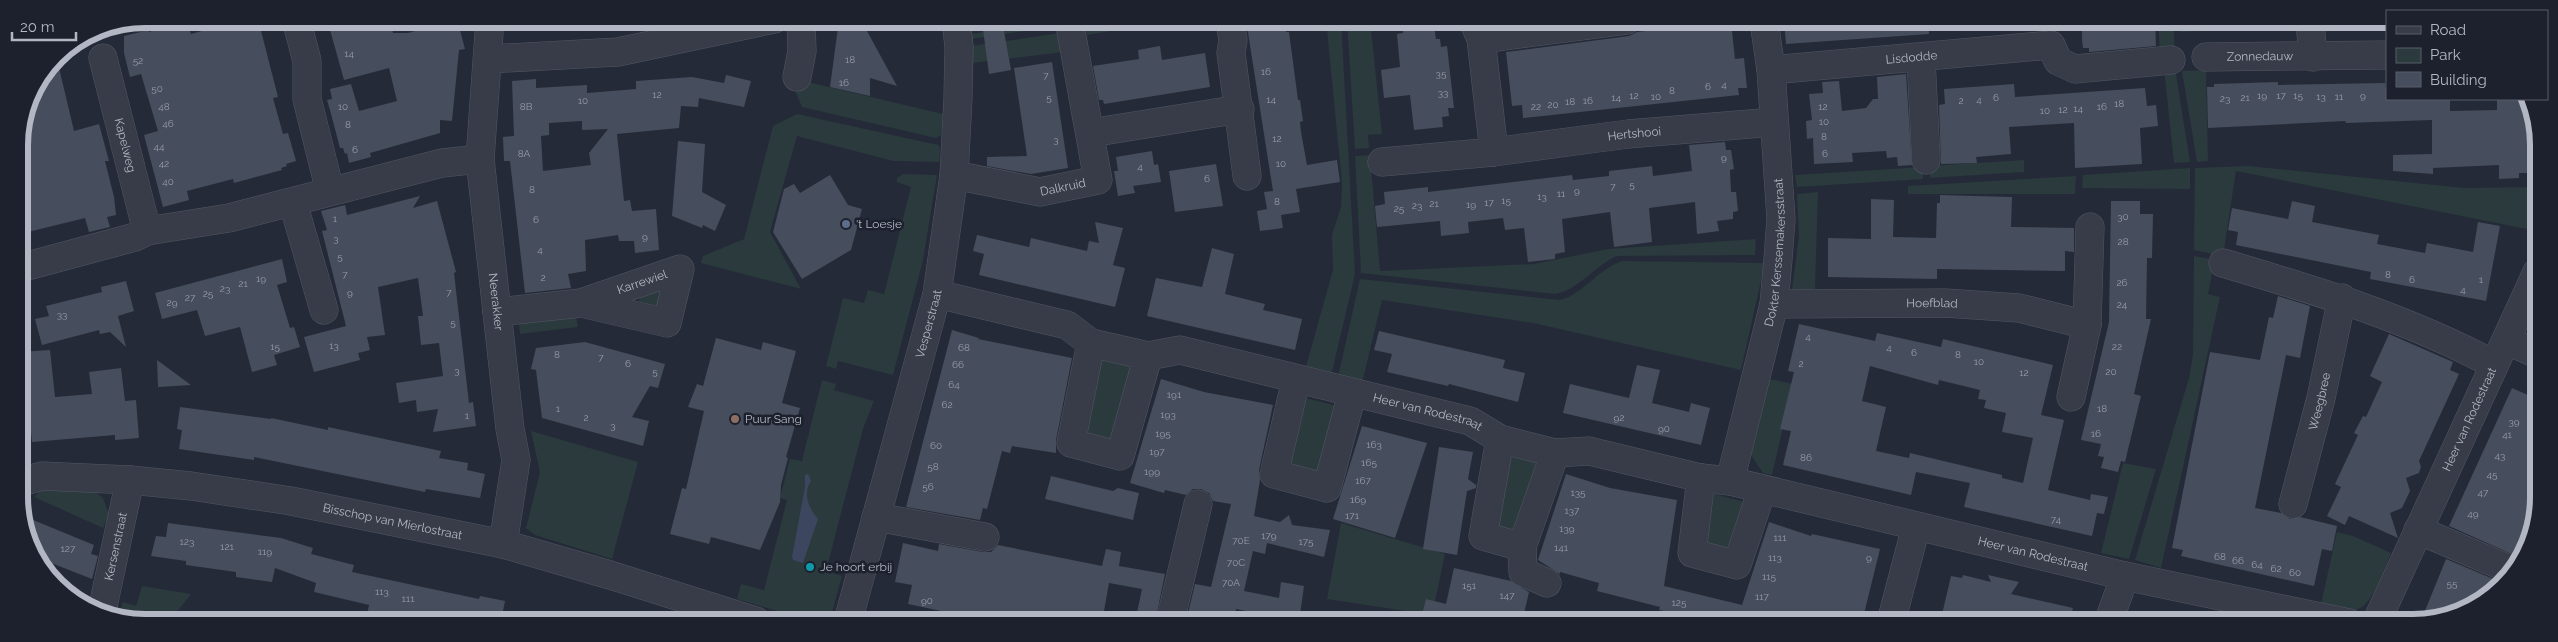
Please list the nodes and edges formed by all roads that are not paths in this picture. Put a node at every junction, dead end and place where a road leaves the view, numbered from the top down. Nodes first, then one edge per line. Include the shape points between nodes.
1 (298, 28) edge
2 (490, 28) edge
3 (731, 28) edge
4 (801, 28) edge
5 (957, 28) edge
6 (1070, 28) edge
7 (1231, 28) edge
8 (1507, 28) edge
9 (1765, 28) edge
10 (2311, 28) edge
11 (1477, 30) edge
12 (2050, 33) edge
13 (2386, 55) edge
14 (2206, 57) dead end
15 (2313, 57) junction
16 (103, 58) dead end
17 (1921, 58) junction
18 (488, 59) junction
19 (2171, 60) dead end
20 (1771, 70) junction
21 (797, 77) dead end
22 (1240, 109) junction
23 (1774, 122) junction
24 (1090, 134) junction
25 (1494, 152) junction
26 (480, 159) junction
27 (1926, 160) dead end
28 (1382, 162) dead end
29 (954, 175) junction
30 (1247, 176) dead end
31 (330, 191) junction
32 (293, 203) junction
33 (2090, 227) dead end
34 (146, 231) junction
35 (2222, 263) dead end
36 (28, 266) edge
37 (2530, 287) edge
38 (937, 294) junction
39 (2342, 298) junction
40 (582, 304) dead end
41 (1774, 304) junction
42 (324, 310) dead end
43 (497, 312) junction
44 (2087, 325) junction
45 (2506, 340) junction
46 (1091, 342) junction
47 (2530, 351) edge
48 (1148, 356) junction
49 (2493, 364) junction
50 (1296, 380) junction
51 (1352, 394) junction
52 (2071, 396) dead end
53 (1500, 439) junction
54 (1554, 452) junction
55 (1701, 478) junction
56 (28, 480) edge
57 (130, 480) junction
58 (1730, 480) junction
59 (1762, 490) junction
60 (1198, 504) dead end
61 (2293, 504) dead end
62 (876, 517) junction
63 (1916, 527) junction
64 (2418, 530) junction
65 (985, 537) dead end
66 (502, 544) junction
67 (1522, 547) junction
68 (2507, 568) edge
69 (2125, 576) junction
70 (1547, 583) dead end
71 (103, 606) edge
72 (734, 614) edge
73 (850, 614) edge
74 (1172, 614) edge
75 (1894, 614) edge
76 (2111, 614) edge
77 (2284, 614) edge
78 (2380, 614) edge

1 - 31 street via 307,61 307,99
2 - 18 street, Neerakker
3 - 18 street via 618,52
4 - 21 street via 802,51
5 - 29 street, Vesperstraat
6 - 24 street, Dalkruid
7 - 22 street via 1231,53
8 - 11 street
9 - 20 street, Dokter Kerssemakersstraat
10 - 15 street
11 - 25 street
12 - 17 street, Lisdodde
12 - 19 street, Lisdodde via 2058,61 2075,68
13 - 15 street, Zonnedauw
14 - 15 street, Zonnedauw
16 - 34 street, Kapelweg
17 - 20 street, Lisdodde
17 - 27 street
18 - 26 street, Neerakker
20 - 23 street, Dokter Kerssemakersstraat
22 - 24 street
22 - 30 street
23 - 25 street, Hertshooi via 1628,134
23 - 41 street, Dokter Kerssemakersstraat via 1781,219
24 - 29 street, Dalkruid via 1098,180 1040,192
25 - 28 street, Hertshooi
26 - 31 street via 442,163
26 - 43 street, Neerakker
29 - 38 street, Vesperstraat
31 - 32 street
32 - 34 street via 229,218
32 - 42 street
33 - 44 street
34 - 36 street via 135,237
35 - 39 street
37 - 45 street, Heer van Rodestraat
38 - 46 street, Heer van Rodestraat via 1068,325
38 - 62 street, Vesperstraat
39 - 49 street via 2452,342
39 - 61 street, Weegbree via 2321,398
40 - 43 street
41 - 44 street, Hoefblad via 1945,303 2019,308
41 - 58 street, Dokter Kerssemakersstraat
43 - 66 street, Neerakker via 516,460
44 - 52 street
45 - 47 street
45 - 49 street, Heer van Rodestraat
46 - 48 street, Heer van Rodestraat
46 - 48 street via 1071,443 1120,456
48 - 50 street, Heer van Rodestraat via 1180,350
49 - 64 street, Heer van Rodestraat
50 - 51 street, Heer van Rodestraat
50 - 51 street via 1274,474 1327,488
51 - 53 street, Heer van Rodestraat via 1470,421
53 - 54 street, Heer van Rodestraat
53 - 67 street via 1483,536
54 - 55 street, Heer van Rodestraat via 1589,451
54 - 67 street
55 - 58 street, Heer van Rodestraat
55 - 59 street via 1692,553 1737,565
56 - 57 street, Bisschop van Mierlostraat via 42,476
57 - 66 street, Bisschop van Mierlostraat via 291,501
57 - 71 street, Kersenstraat
58 - 59 street, Heer van Rodestraat
59 - 63 street, Heer van Rodestraat
60 - 74 street
62 - 65 street
62 - 73 street, Vesperstraat
63 - 69 street, Heer van Rodestraat
63 - 75 street
64 - 68 street
64 - 78 street, Heer van Rodestraat
66 - 72 street, Bisschop van Mierlostraat
67 - 70 street via 1523,572
69 - 76 street
69 - 77 street, Heer van Rodestraat

